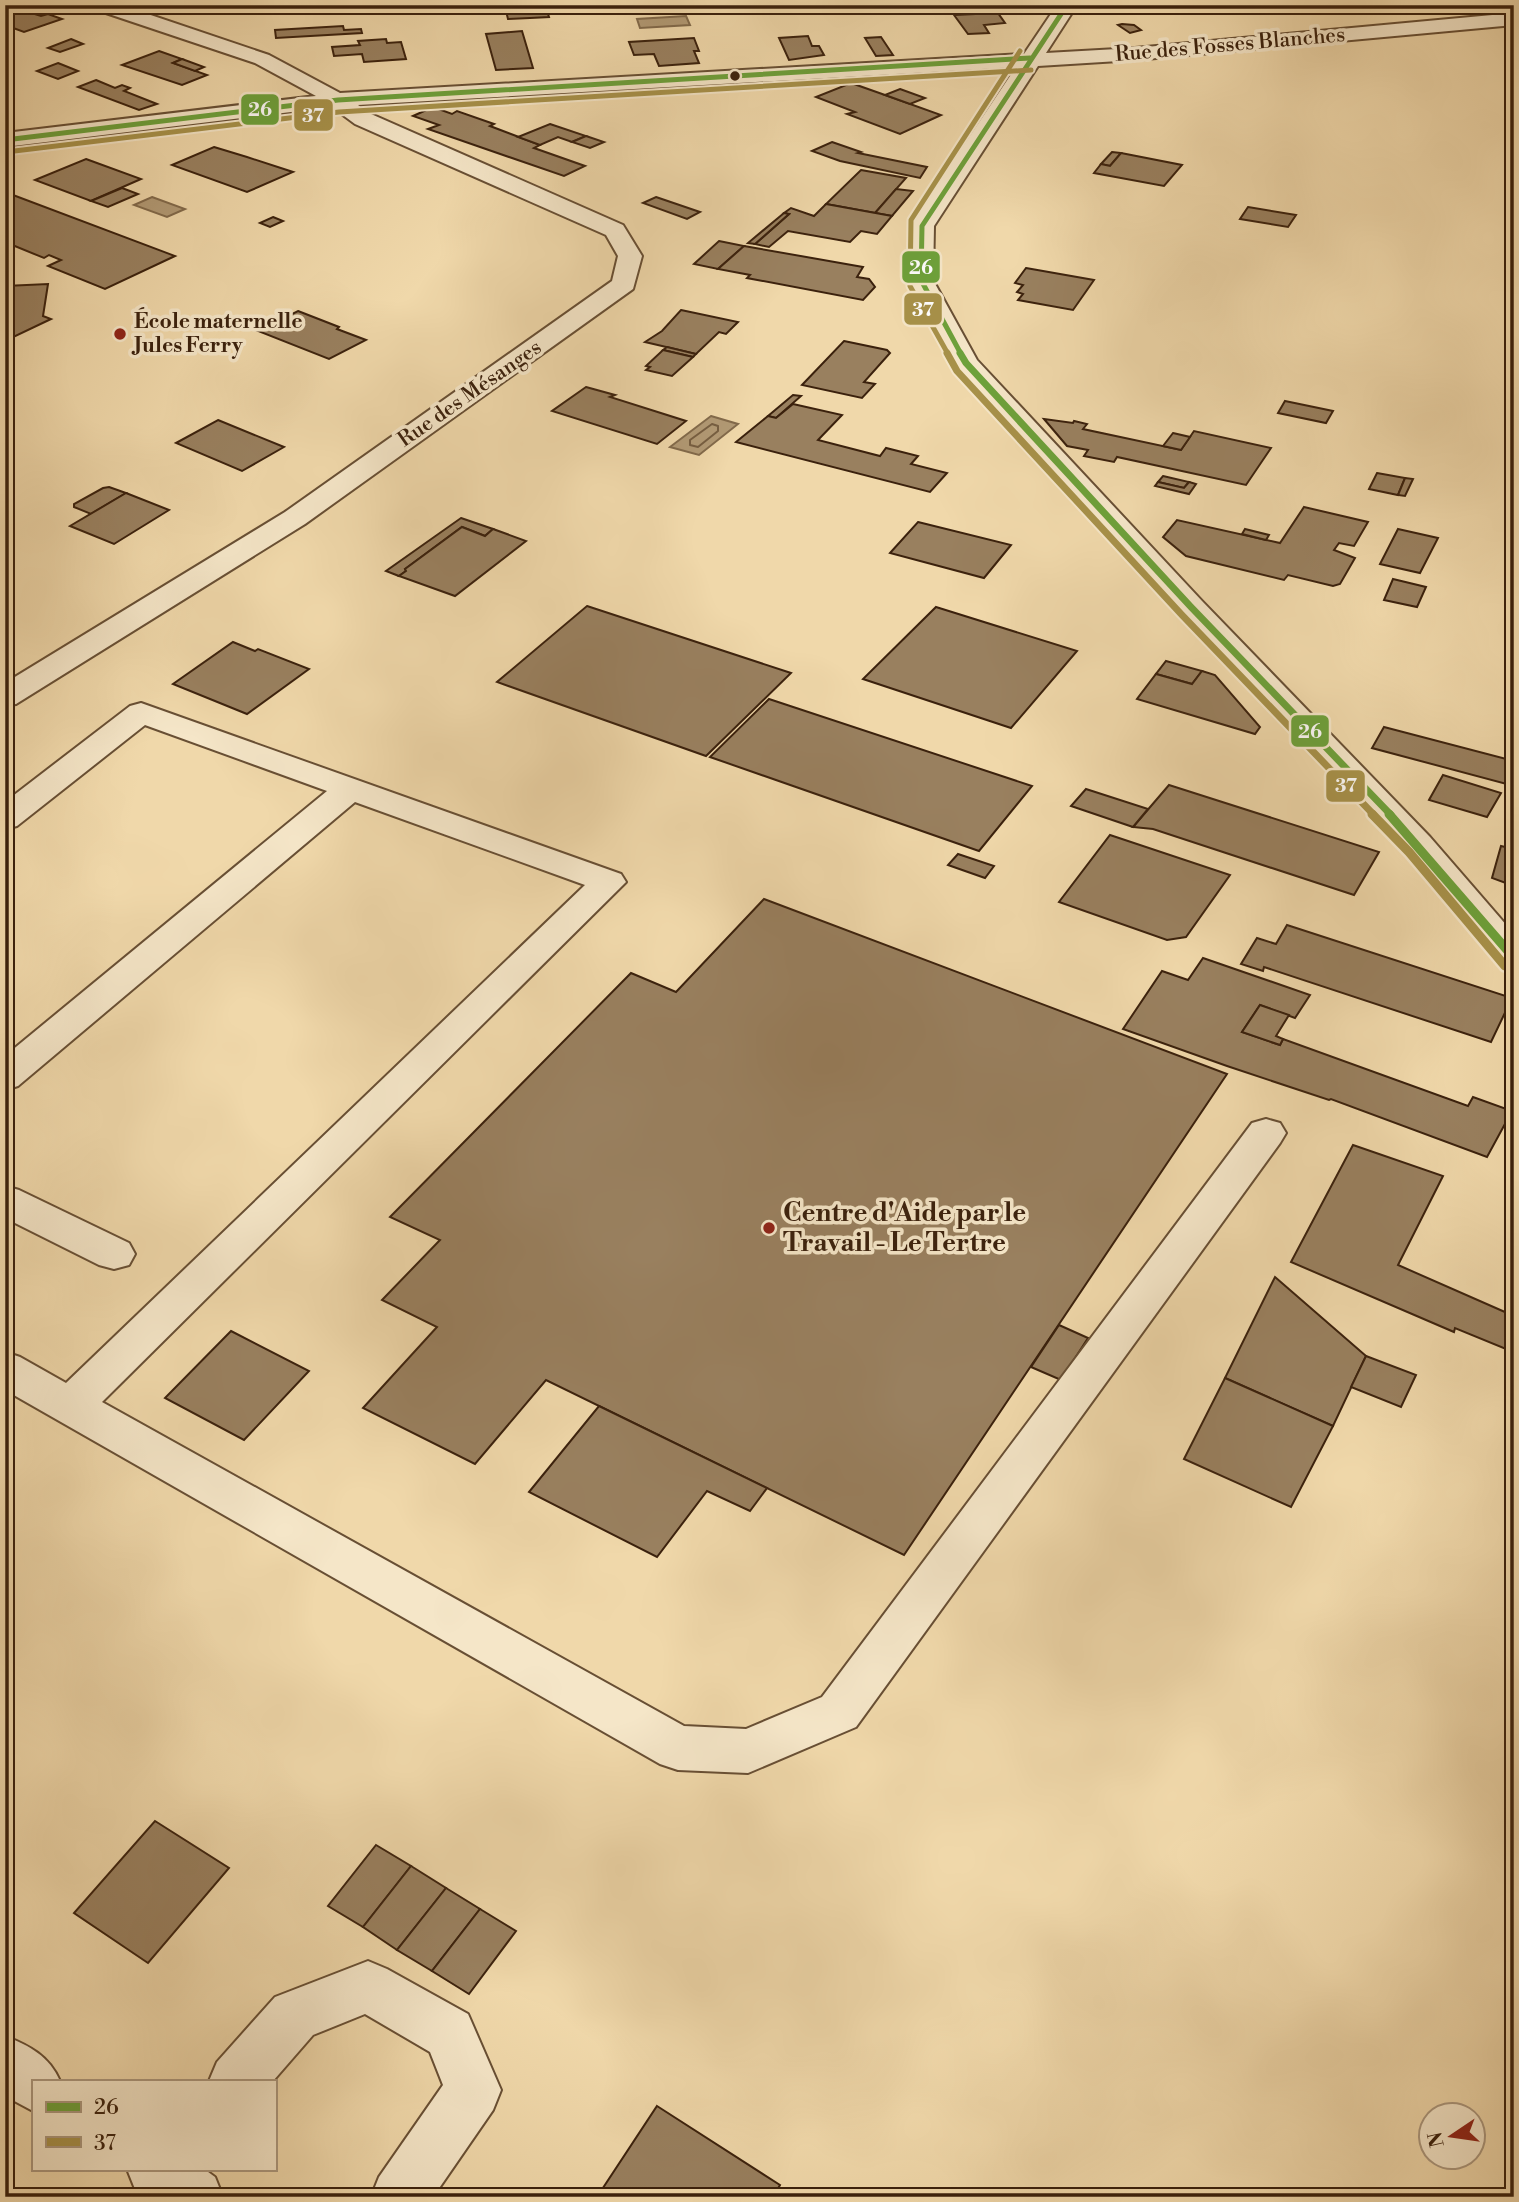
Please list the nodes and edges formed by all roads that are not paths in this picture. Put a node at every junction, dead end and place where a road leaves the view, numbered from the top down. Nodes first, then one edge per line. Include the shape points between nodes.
1 (101, 5) edge
2 (1067, 5) edge
3 (1514, 19) edge
4 (1030, 58) junction
5 (338, 100) junction
6 (5, 140) edge
7 (5, 697) edge
8 (351, 789) junction
9 (5, 819) edge
10 (1514, 958) edge
11 (5, 1077) edge
12 (1266, 1133) dead end
13 (5, 1200) edge
14 (114, 1254) dead end
15 (5, 1369) edge
16 (70, 1406) junction
17 (5, 2063) edge
18 (238, 2080) edge
19 (32, 2082) edge
20 (398, 2197) edge

1 - 5 street, Rue des Mésanges via 262,59
2 - 4 street
3 - 4 street, Rue des Fosses Blanches via 1135,54
4 - 5 street, Rue des Fosses Blanches
4 - 10 street via 922,226 921,280 966,363 1418,844
5 - 6 street, Rue des Fosses Blanches
5 - 7 street, Rue des Mésanges via 363,119 615,230 630,256 624,284 295,518
8 - 9 street via 141,713
8 - 11 street
8 - 16 street via 609,882
12 - 16 street via 839,1713 748,1751 678,1748
13 - 14 street
15 - 16 street
17 - 19 street
18 - 20 street via 294,2016 368,1987 449,2033 473,2091

